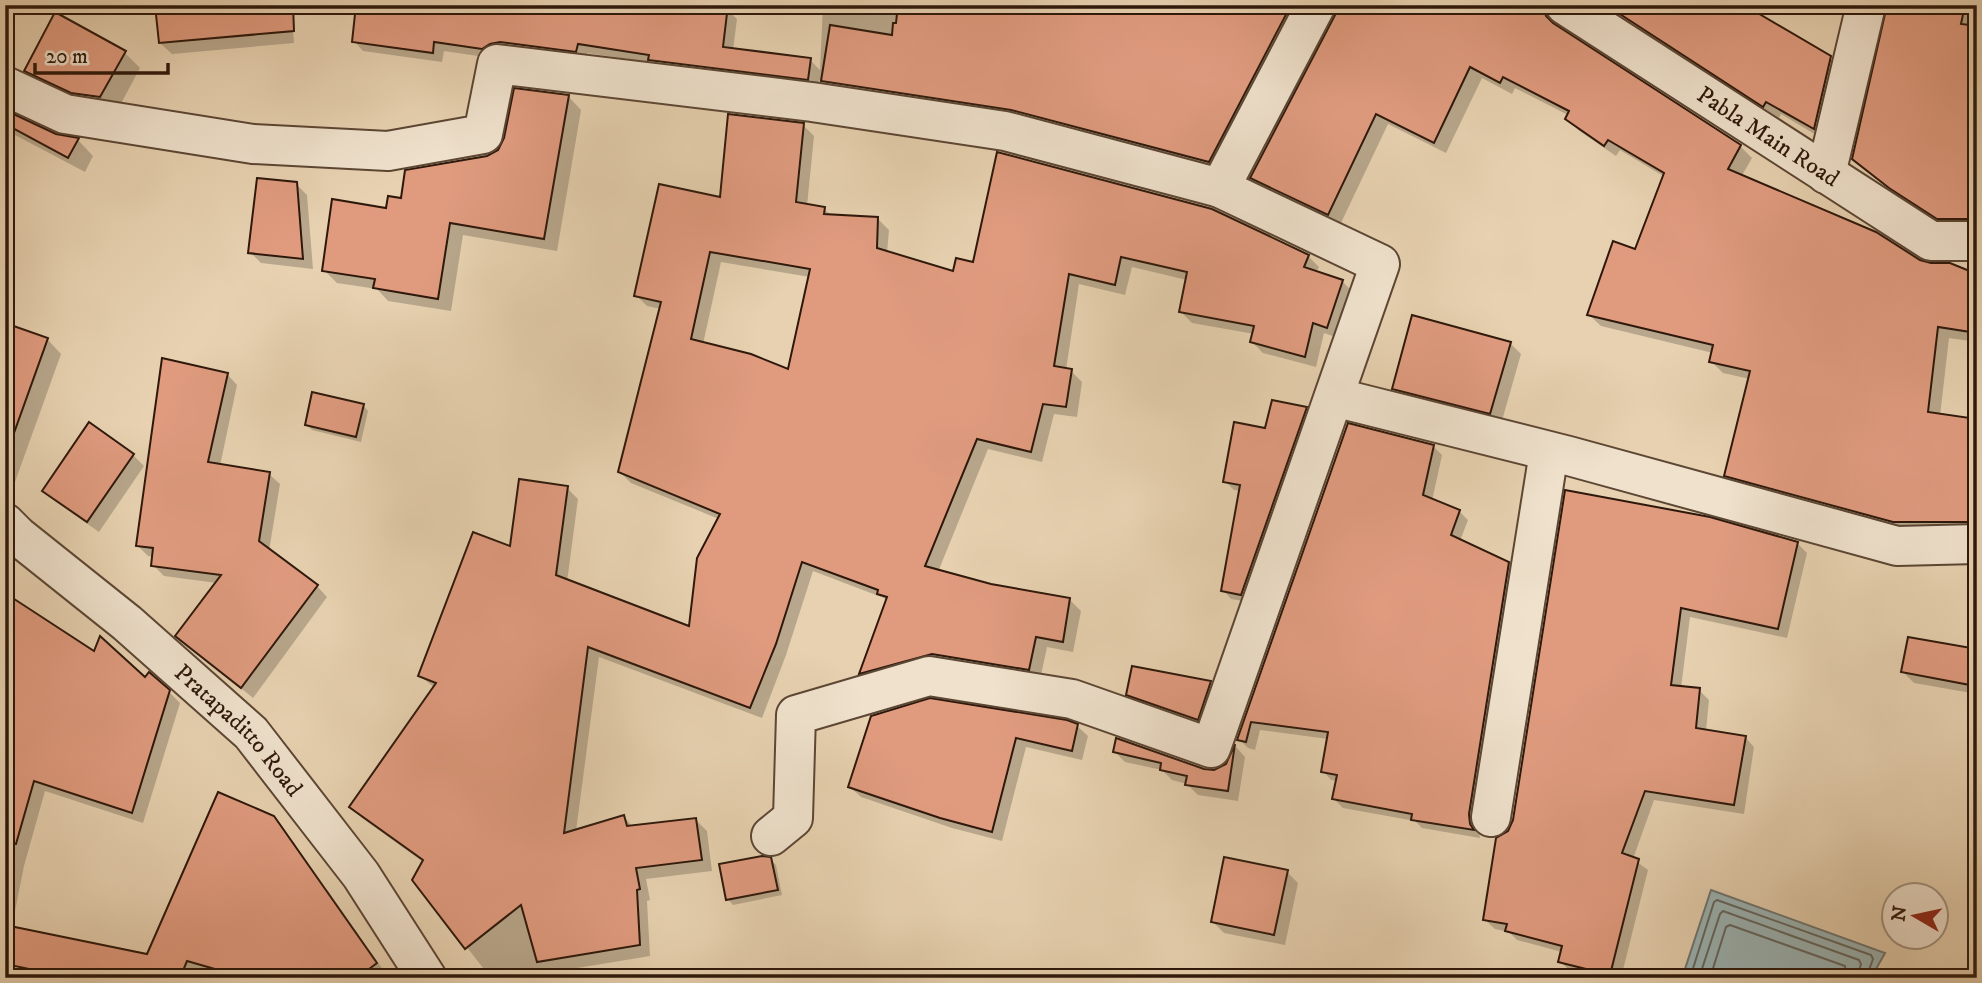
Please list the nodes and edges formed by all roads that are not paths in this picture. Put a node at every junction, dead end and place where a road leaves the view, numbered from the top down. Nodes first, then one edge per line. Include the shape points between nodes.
1 (1316, 5) edge
2 (1565, 5) edge
3 (1866, 5) edge
4 (5, 86) edge
5 (1826, 174) junction
6 (1220, 188) junction
7 (1977, 242) edge
8 (1334, 397) junction
9 (1549, 453) junction
10 (5, 523) edge
11 (1977, 544) edge
12 (1491, 817) dead end
13 (771, 836) dead end
14 (427, 978) edge

1 - 6 street
2 - 5 street, Pabla Main Road
3 - 5 street
4 - 6 street via 65,114 253,144 387,151 483,134 497,64 812,102 1005,131
5 - 7 street, Pabla Main Road via 1931,241
6 - 8 street via 1380,264
8 - 9 street
8 - 13 street via 1211,748 1072,699 929,676 796,715 793,818
9 - 11 street via 1896,546
9 - 12 street
10 - 14 street, Pratapaditto Road via 251,733 361,876

